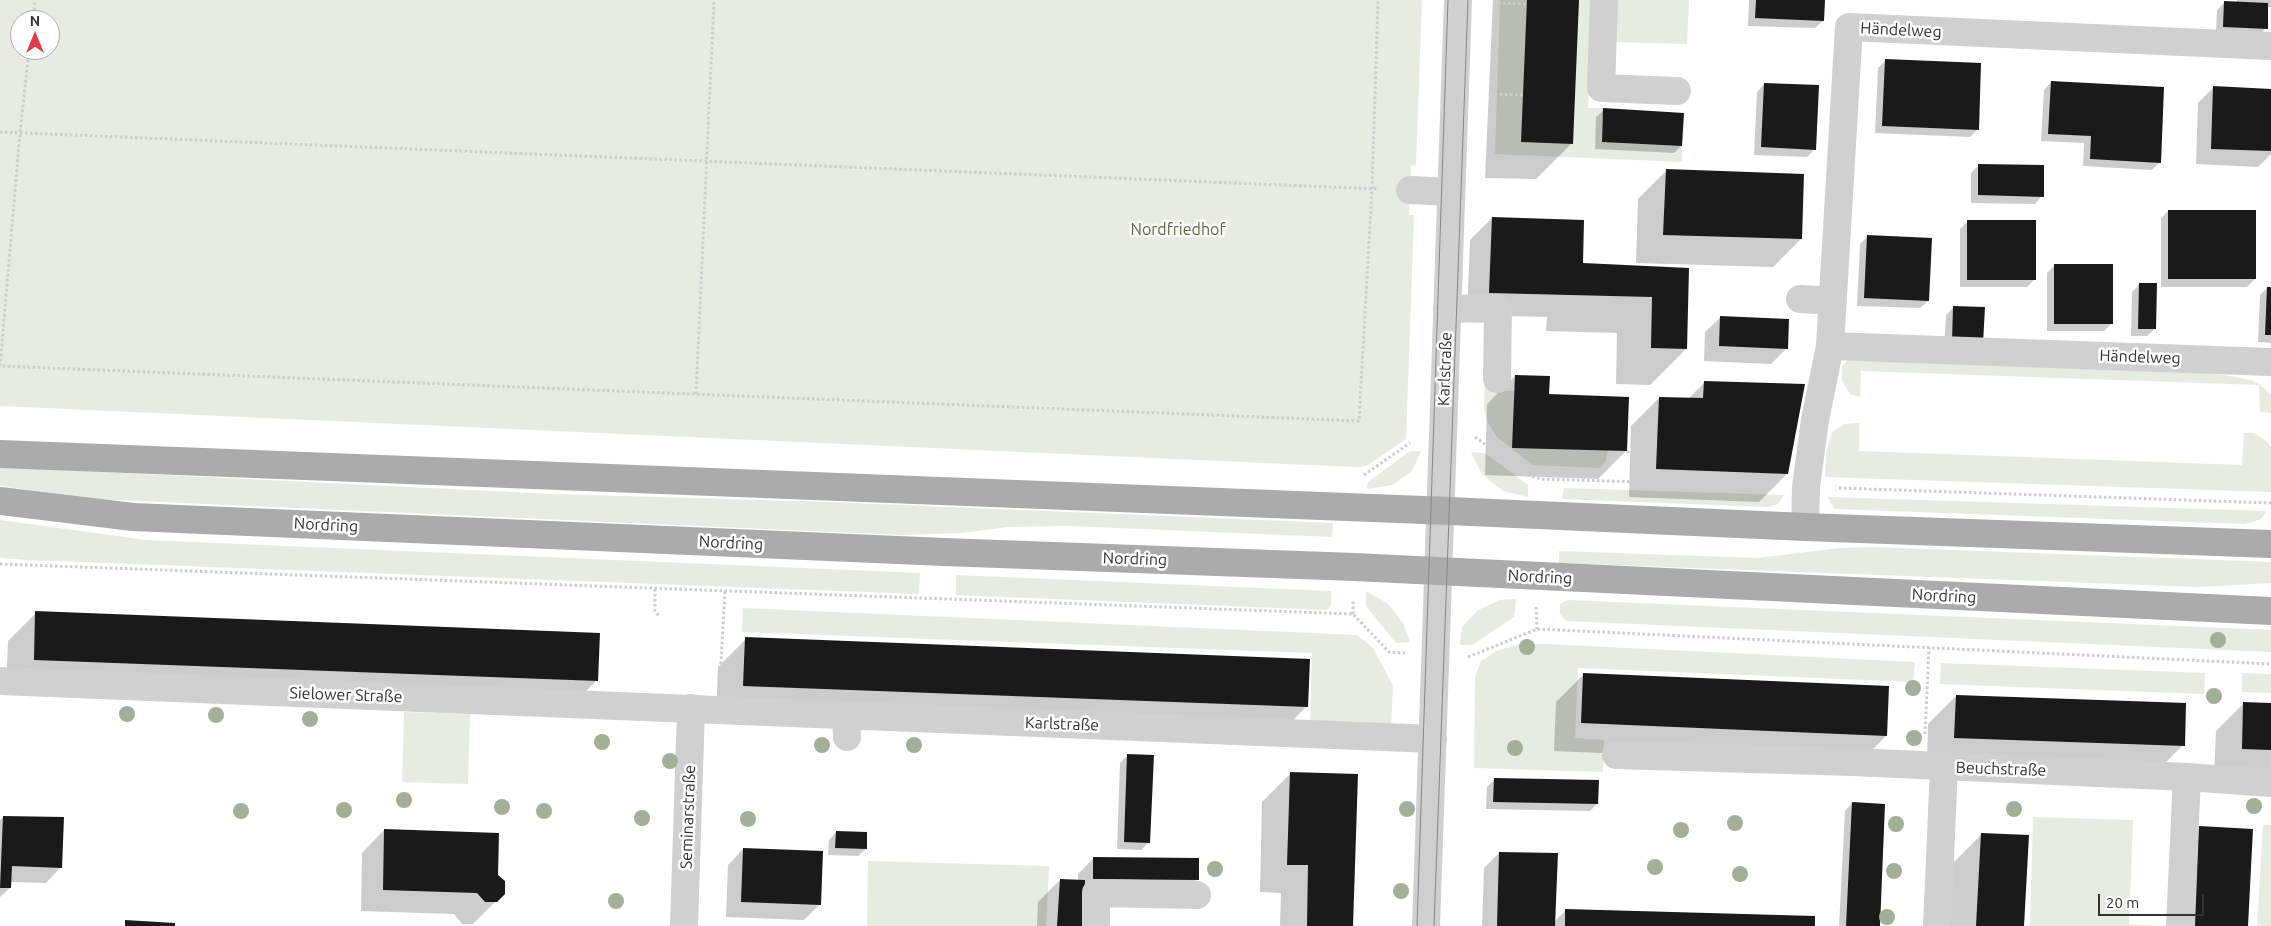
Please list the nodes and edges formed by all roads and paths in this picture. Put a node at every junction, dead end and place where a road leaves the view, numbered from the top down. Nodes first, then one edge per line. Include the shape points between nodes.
1 (714, 0) edge
2 (1378, 0) edge
3 (1458, 0) edge
4 (1604, 0) edge
5 (1493, 3) dead end
6 (1527, 4) dead end
7 (2271, 46) edge
8 (28, 60) edge
9 (1677, 91) dead end
10 (1490, 94) dead end
11 (1523, 95) dead end
12 (0, 132) edge
13 (20, 133) junction
14 (707, 160) junction
15 (1372, 188) junction
16 (1410, 190) joint
17 (1451, 192) junction
18 (1800, 299) dead end
19 (1833, 301) junction
20 (1447, 308) junction
21 (1830, 346) junction
22 (2267, 366) edge
23 (1497, 380) dead end
24 (696, 394) junction
25 (1644, 420) dead end
26 (1643, 426) junction
27 (1658, 426) dead end
28 (1627, 451) dead end
29 (0, 454) edge
30 (1634, 458) junction
31 (1632, 482) dead end
32 (0, 501) edge
33 (1440, 511) junction
34 (1805, 527) junction
35 (2271, 544) edge
36 (0, 564) edge
37 (1438, 572) junction
38 (655, 589) junction
39 (725, 591) junction
40 (2271, 611) edge
41 (660, 617) dead end
42 (1930, 648) junction
43 (1434, 655) junction
44 (2271, 664) edge
45 (0, 681) edge
46 (704, 709) junction
47 (1434, 739) junction
48 (1616, 755) dead end
49 (1934, 766) junction
50 (2187, 777) junction
51 (2271, 783) edge
52 (1197, 895) dead end
53 (684, 926) edge
54 (1096, 926) edge
55 (1426, 926) edge
56 (1937, 926) edge
57 (2180, 926) edge

1 - 14 path
2 - 15 path
3 - 17 street, Karlstraße
4 - 9 street via 1601,88
5 - 6 path
7 - 19 street, Händelweg via 1849,27
8 - 13 path
10 - 11 path
12 - 13 path
13 - 14 path
13 - 24 path via 0,366
14 - 15 path
14 - 24 path
15 - 16 path
15 - 24 path via 1359,422
16 - 17 street
17 - 20 street, Karlstraße
18 - 19 street
19 - 21 street, Händelweg
20 - 23 street via 1498,309
20 - 33 street, Karlstraße
21 - 22 street, Händelweg
21 - 34 street, Händelweg via 1815,420 1806,487
25 - 26 path
26 - 27 path
26 - 30 path via 1635,426
28 - 30 path
29 - 33 main road
30 - 31 path
32 - 37 main road, Nordring via 143,517
33 - 34 main road
33 - 37 street, Karlstraße
34 - 35 main road
36 - 38 path
37 - 40 main road, Nordring
37 - 43 street, Karlstraße
38 - 39 path
38 - 41 path via 655,611
39 - 43 path via 1353,614 1389,652
39 - 46 path
42 - 43 path via 1537,629 1468,657
42 - 44 path
42 - 49 path
43 - 47 street, Karlstraße
45 - 46 street, Sielower Straße via 63,690 161,691 500,706
46 - 47 street, Karlstraße via 762,719 847,726
46 - 53 street, Seminarstraße
47 - 55 street, Karlstraße
48 - 49 street
49 - 50 street, Beuchstraße
49 - 56 street, Beuchstraße
50 - 51 street, Beuchstraße
50 - 57 street
52 - 54 street via 1096,892

